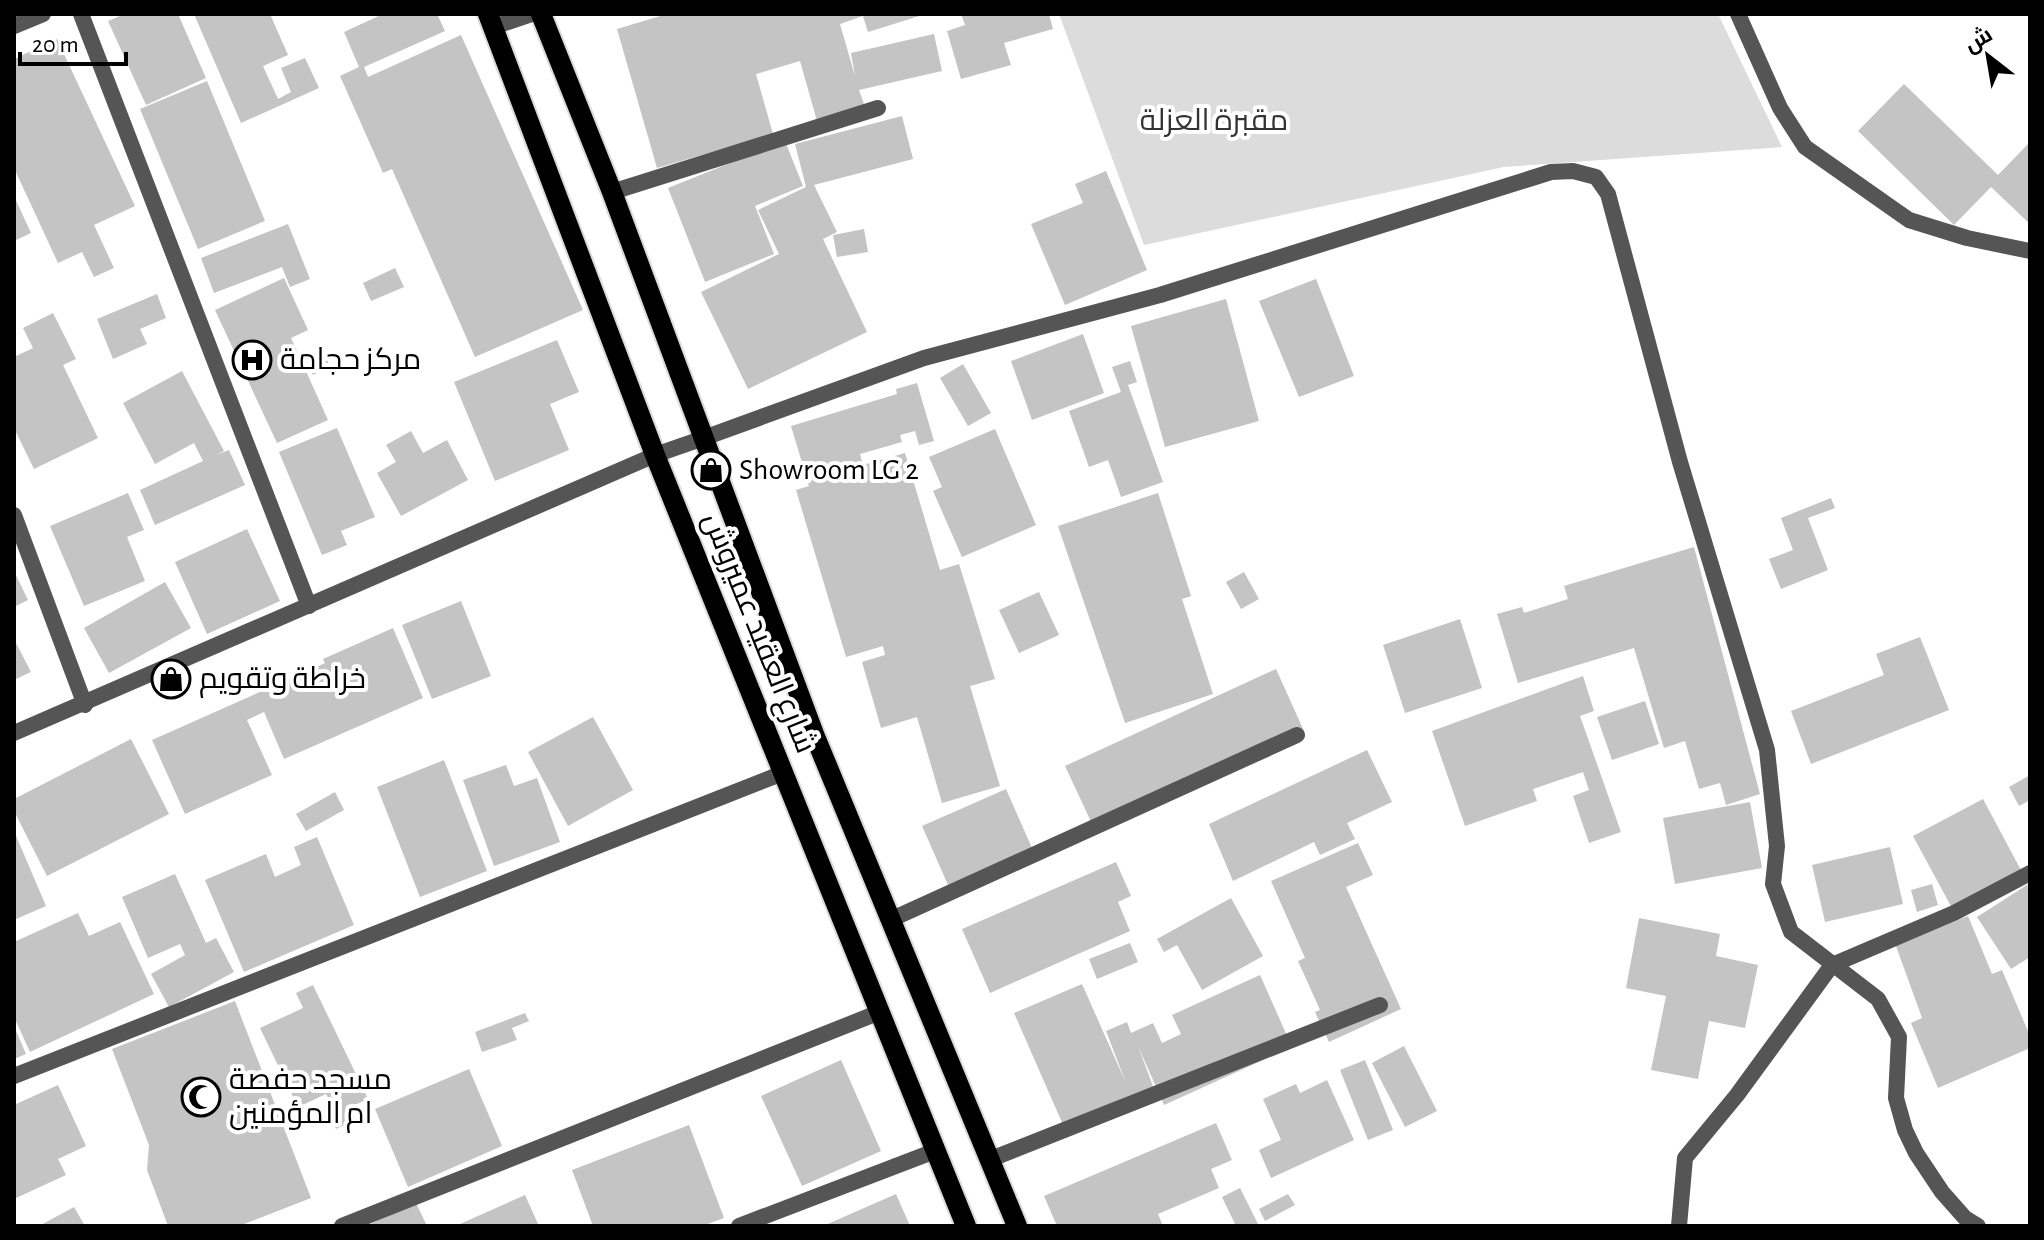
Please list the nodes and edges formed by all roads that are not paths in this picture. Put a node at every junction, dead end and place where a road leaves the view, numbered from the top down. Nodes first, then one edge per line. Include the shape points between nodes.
1 (43, 14) edge
2 (81, 14) edge
3 (532, 14) edge
4 (541, 14) edge
5 (1738, 14) edge
6 (490, 21) edge
7 (14, 26) edge
8 (878, 108) dead end
9 (612, 192) junction
10 (2030, 251) edge
11 (701, 439) junction
12 (655, 455) junction
13 (14, 515) edge
14 (309, 606) junction
15 (85, 705) junction
16 (14, 733) edge
17 (1297, 735) dead end
18 (783, 773) junction
19 (2030, 873) edge
20 (892, 919) junction
21 (1832, 965) junction
22 (1380, 1005) dead end
23 (880, 1012) junction
24 (14, 1076) edge
25 (935, 1151) junction
26 (991, 1159) junction
27 (342, 1226) edge
28 (739, 1226) edge
29 (966, 1226) edge
30 (1017, 1226) edge
31 (1679, 1226) edge
32 (1978, 1226) edge

1 - 7 street
2 - 14 street
3 - 6 street
4 - 9 main road, شارع العقيد عميروش
5 - 10 street via 1780,108 1805,147 1909,220
6 - 12 main road, شارع العقيد عميروش
8 - 9 street
9 - 11 main road, شارع العقيد عميروش
11 - 12 street
11 - 20 main road, شارع العقيد عميروش via 814,734
11 - 21 street via 924,358 1160,295 1551,172 1596,177 1608,194 1680,462 1767,750 1777,846 1773,884 1791,932
12 - 14 street
12 - 18 main road, شارع العقيد عميروش
13 - 15 street
14 - 15 street
15 - 16 street
17 - 20 street
18 - 23 main road, شارع العقيد عميروش
18 - 24 street
19 - 21 street via 1954,913
20 - 26 main road, شارع العقيد عميروش
21 - 31 street via 1685,1158
21 - 32 street via 1878,999 1899,1037 1896,1098 1905,1130 1942,1192
22 - 26 street
23 - 25 main road, شارع العقيد عميروش
23 - 27 street
25 - 28 street
25 - 29 main road, شارع العقيد عميروش
26 - 30 main road, شارع العقيد عميروش

